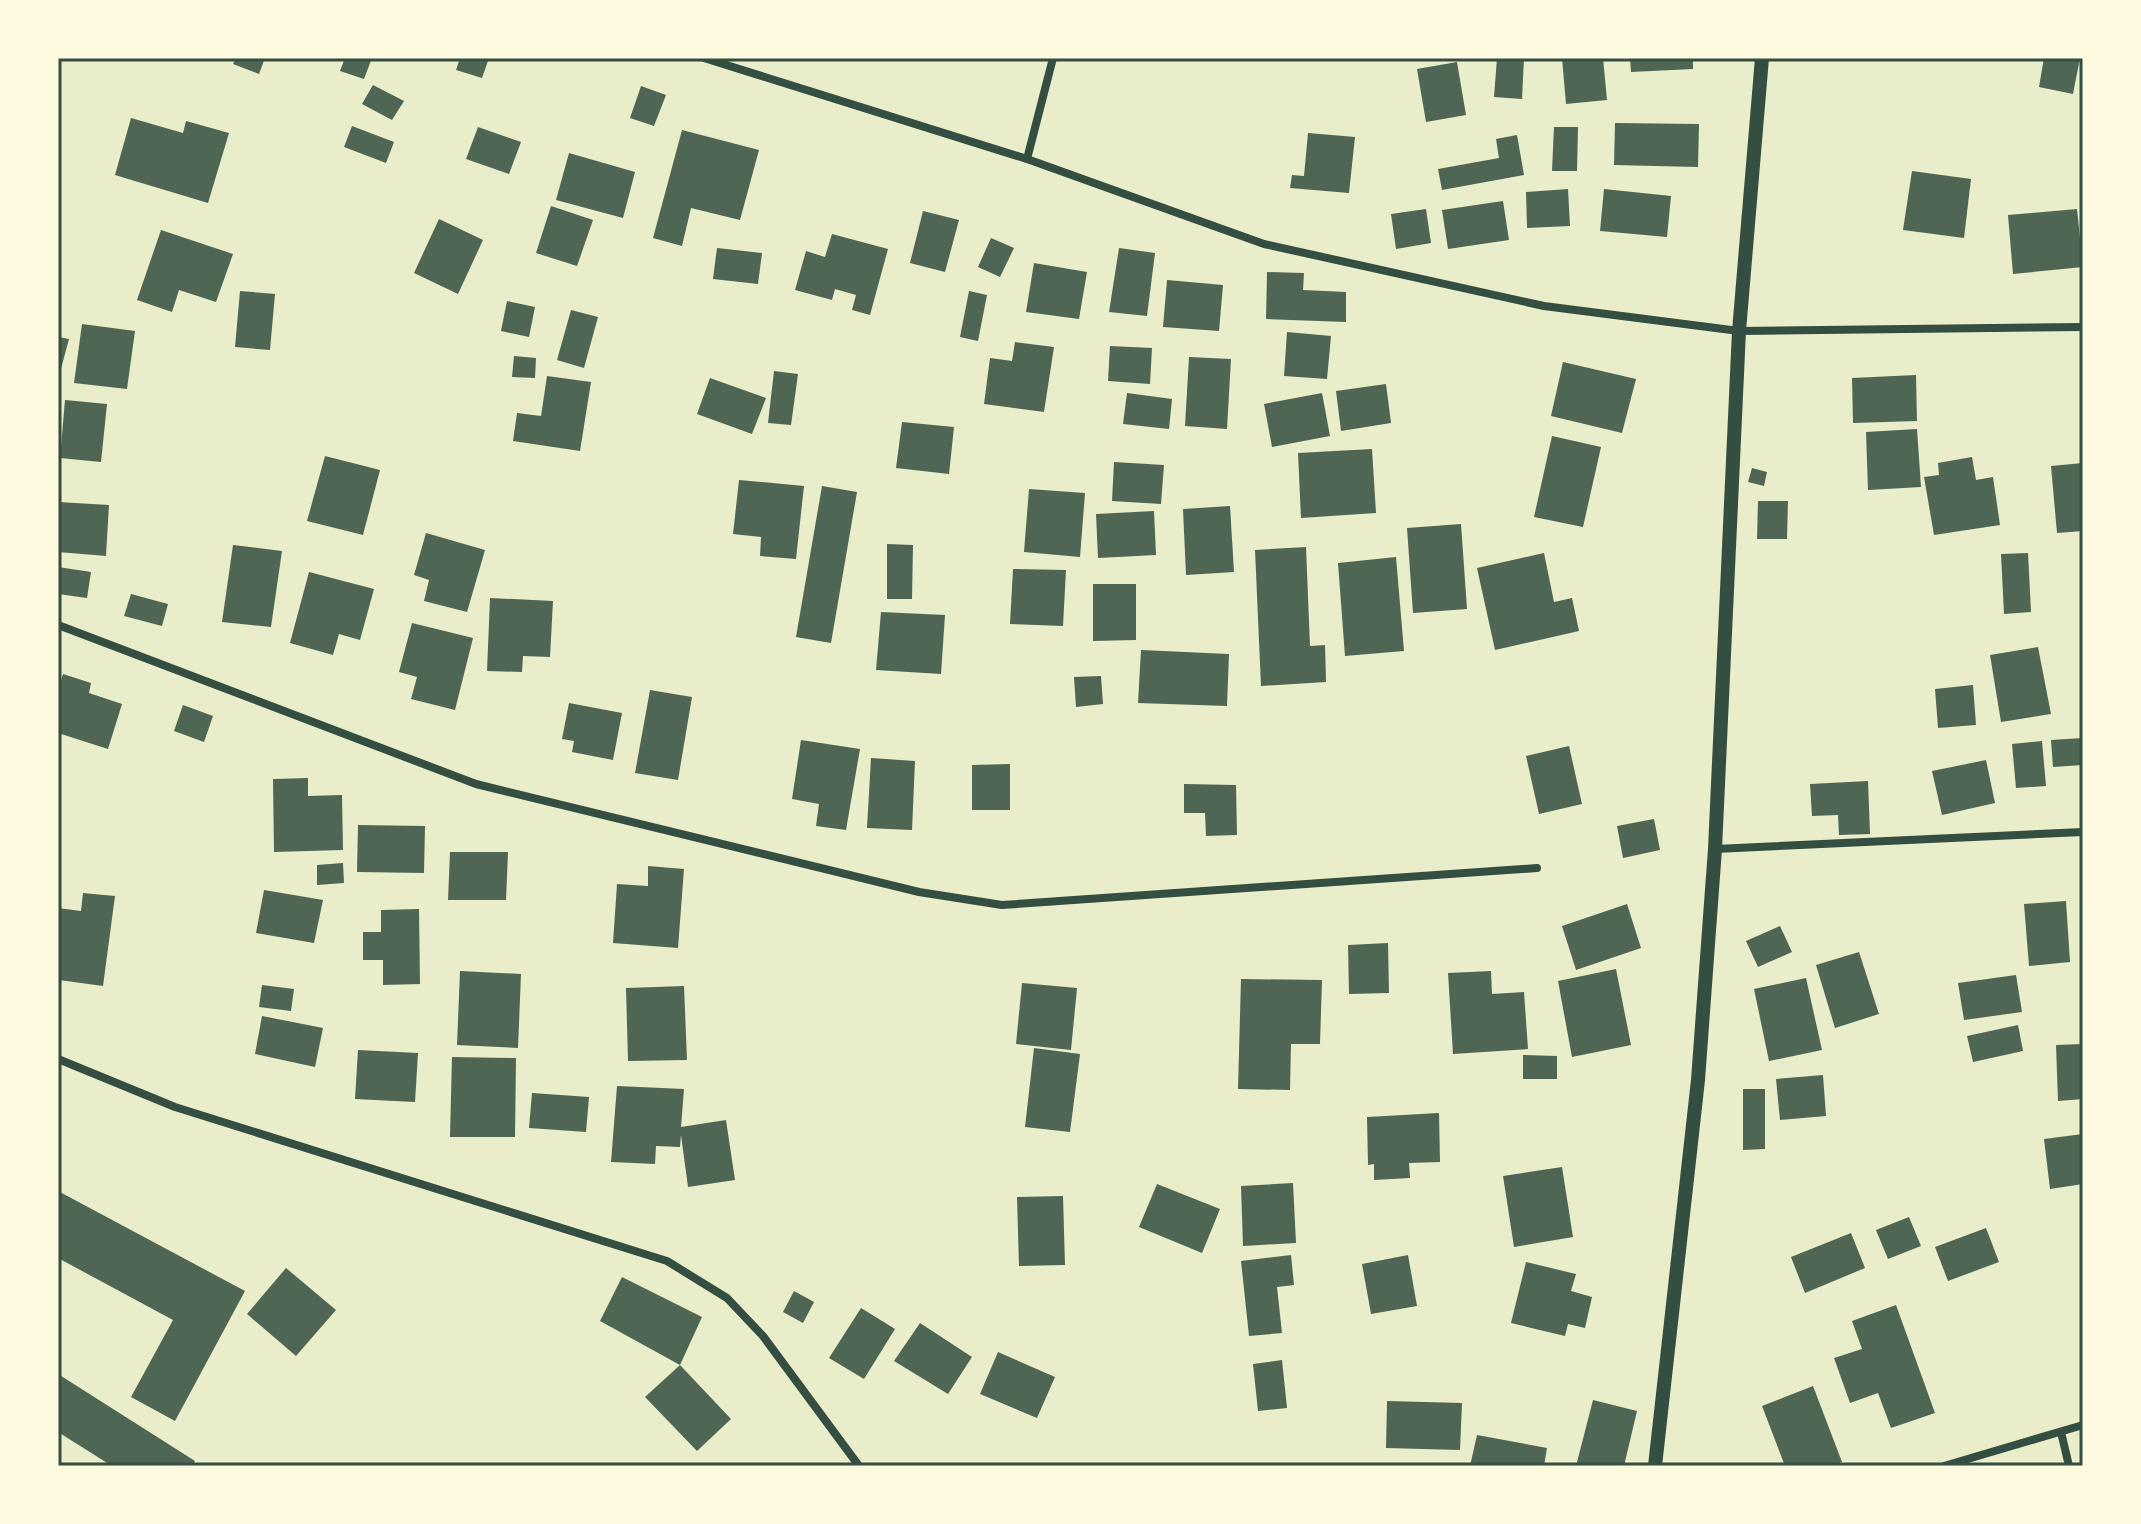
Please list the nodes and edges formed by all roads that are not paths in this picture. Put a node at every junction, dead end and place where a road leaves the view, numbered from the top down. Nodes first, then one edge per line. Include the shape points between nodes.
1 (704, 58) edge
2 (1053, 58) edge
3 (1762, 58) edge
4 (1027, 159) junction
5 (2083, 327) edge
6 (1739, 331) junction
7 (58, 625) edge
8 (2083, 832) edge
9 (1715, 849) junction
10 (1537, 868) dead end
11 (58, 1059) edge
12 (2083, 1425) edge
13 (2061, 1432) junction
14 (859, 1466) edge
15 (1655, 1466) edge
16 (1944, 1466) edge
17 (2069, 1466) edge

1 - 4 street
2 - 4 street
3 - 6 street
4 - 6 street via 1264,244 1544,306
5 - 6 street
6 - 9 street
7 - 10 street via 476,784 919,892 1002,905
8 - 9 street
9 - 15 street via 1698,1080
11 - 14 street via 175,1107 667,1261 727,1298 763,1336
12 - 13 street
13 - 16 street
13 - 17 street

